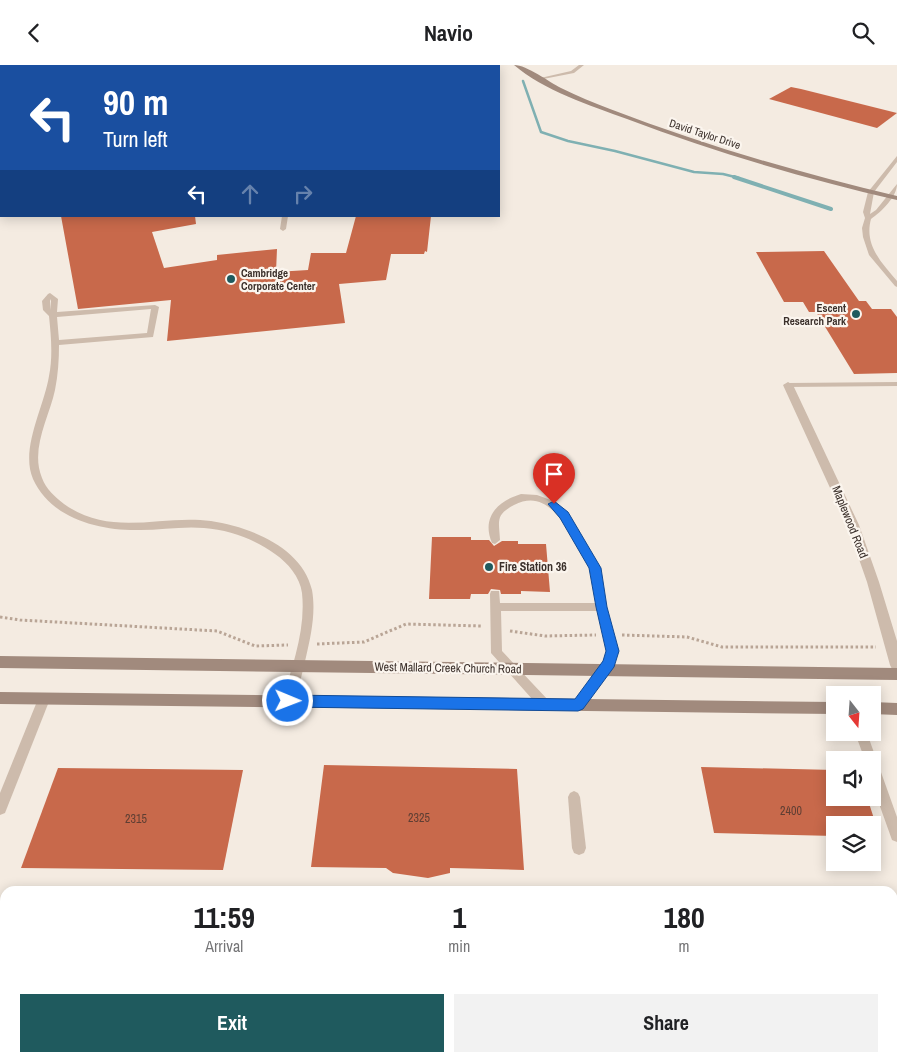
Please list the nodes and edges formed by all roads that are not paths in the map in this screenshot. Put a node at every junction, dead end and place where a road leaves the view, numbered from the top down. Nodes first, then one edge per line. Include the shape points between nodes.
1 (517, 65) edge
2 (582, 65) edge
3 (538, 79) junction
4 (897, 158) edge
5 (897, 186) edge
6 (871, 192) junction
7 (889, 197) junction
8 (897, 199) edge
9 (285, 217) edge
10 (868, 218) junction
11 (283, 229) dead end
12 (897, 285) edge
13 (55, 343) junction
14 (897, 383) edge
15 (788, 385) joint
16 (494, 541) dead end
17 (495, 594) dead end
18 (496, 607) junction
19 (602, 607) junction
20 (0, 662) edge
21 (897, 665) edge
22 (297, 666) junction
23 (510, 669) junction
24 (604, 670) junction
25 (897, 674) edge
26 (0, 698) edge
27 (44, 699) junction
28 (288, 701) junction
29 (545, 705) junction
30 (578, 705) junction
31 (826, 708) edge
32 (881, 709) edge
33 (897, 709) edge
34 (881, 790) edge
35 (574, 797) dead end
36 (0, 809) edge
37 (897, 835) edge
38 (579, 848) dead end

1 - 3 main road, David Taylor Drive
2 - 3 lane via 572,72
3 - 6 main road, David Taylor Drive via 597,106 685,139
4 - 6 lane
5 - 7 lane
6 - 7 main road, David Taylor Drive
6 - 10 lane via 866,212
7 - 8 main road, David Taylor Drive
7 - 10 lane
9 - 11 lane
10 - 12 lane via 865,228 867,244
13 - 13 lane via 53,315 154,307 150,335
13 - 22 lane via 53,381 34,460 37,478 49,497 79,516 107,524 135,527 211,525 268,543 290,561 304,583 308,599
14 - 15 lane
15 - 21 street, Maplewood Road via 853,525
16 - 19 lane via 495,515 510,501 530,497 554,504 595,568
17 - 18 lane
18 - 19 lane
18 - 23 lane via 496,648
19 - 24 lane via 613,651
20 - 22 main road, West Mallard Creek Church Road
22 - 23 main road, West Mallard Creek Church Road
22 - 28 lane
23 - 24 main road, West Mallard Creek Church Road
23 - 29 lane
24 - 25 main road, West Mallard Creek Church Road
24 - 30 lane
26 - 27 main road
27 - 28 main road
27 - 36 lane
28 - 29 main road
29 - 30 main road
30 - 31 main road
32 - 33 main road
34 - 37 lane
35 - 38 lane

